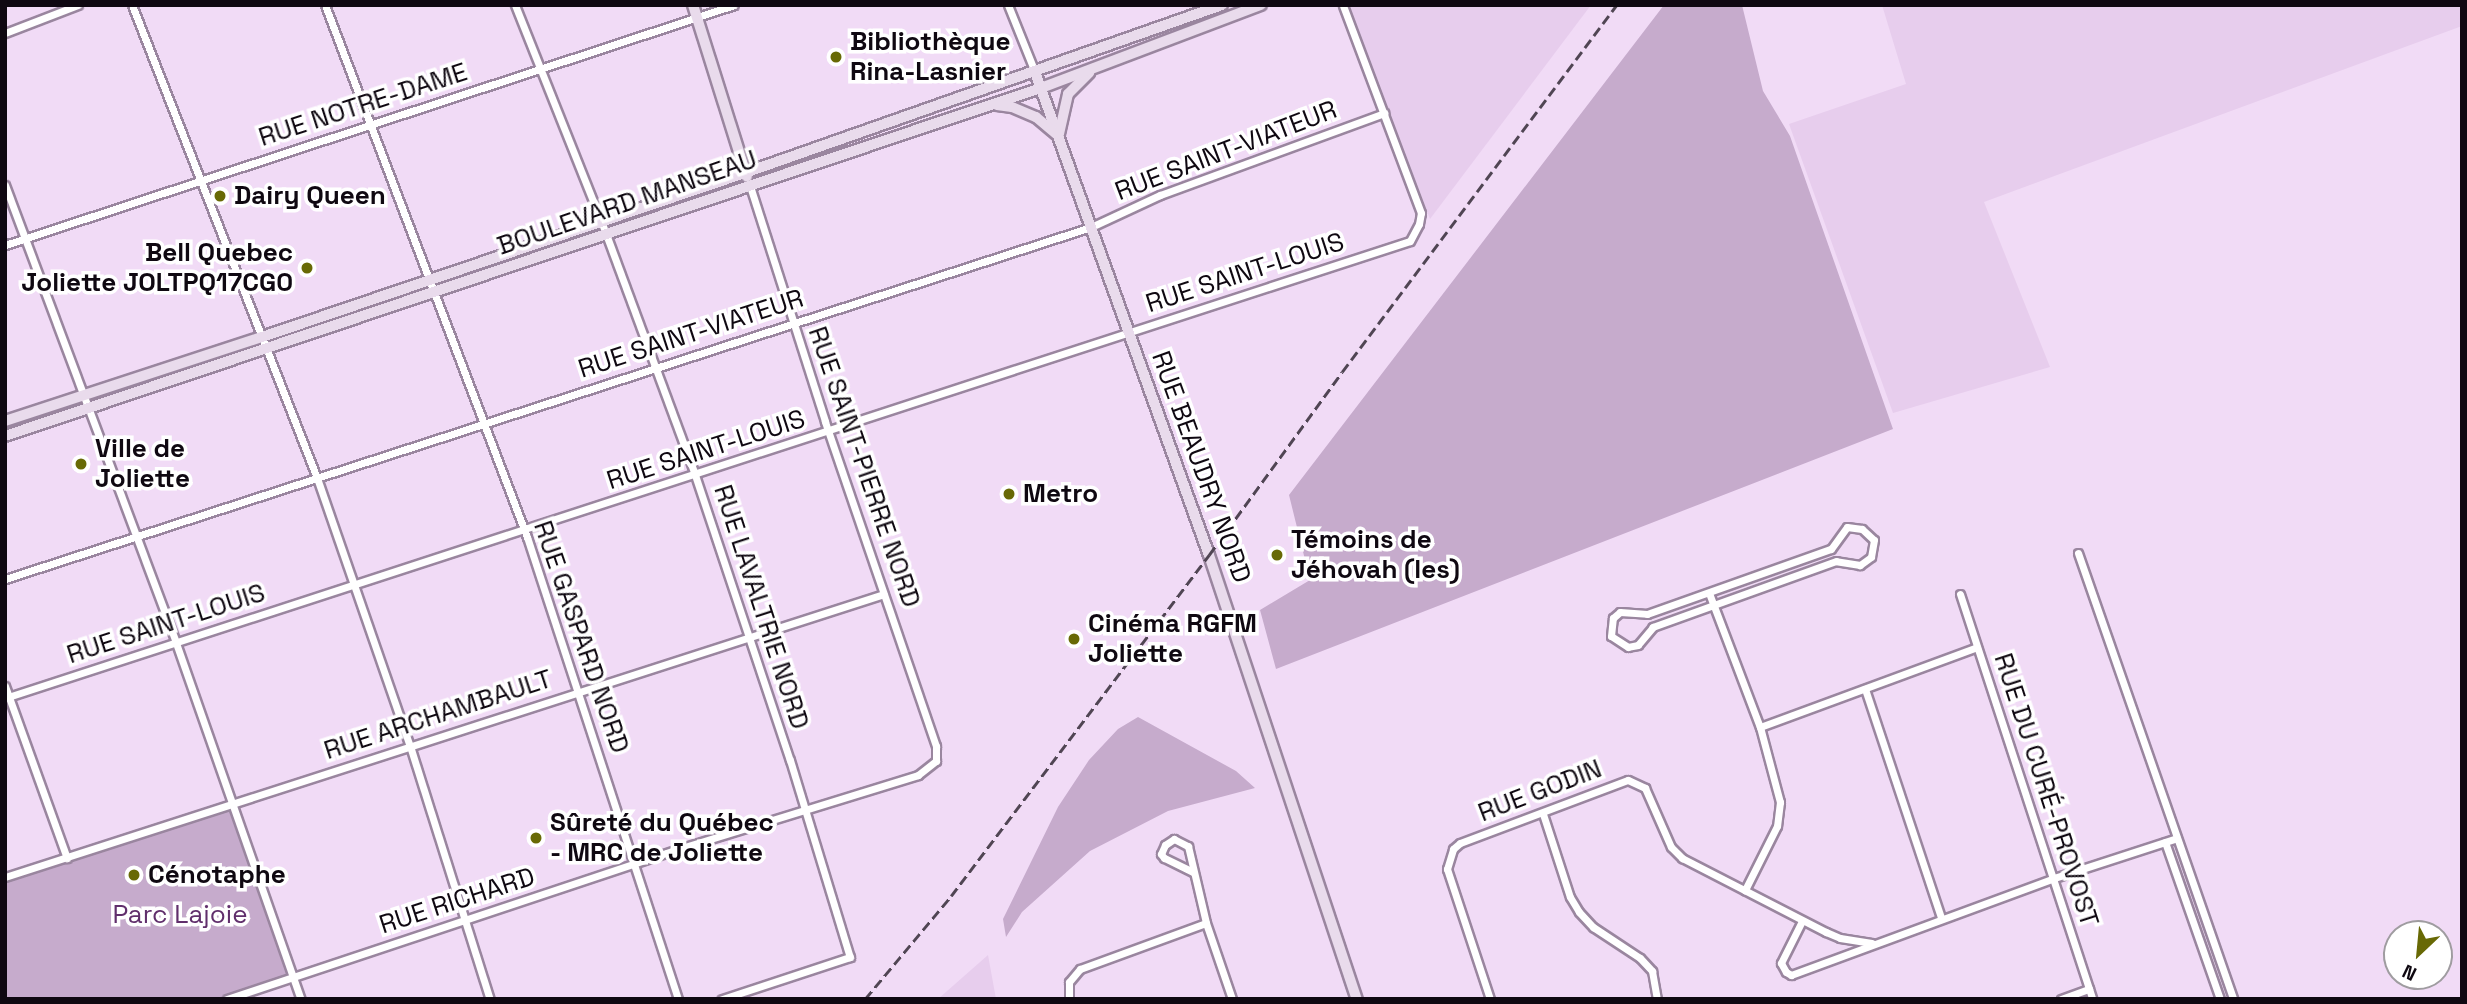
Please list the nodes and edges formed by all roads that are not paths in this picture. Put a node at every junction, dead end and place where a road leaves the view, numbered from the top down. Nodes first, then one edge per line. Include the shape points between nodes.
1 (78, 5) edge
2 (132, 5) edge
3 (325, 5) edge
4 (515, 5) edge
5 (693, 5) edge
6 (734, 5) edge
7 (1008, 5) edge
8 (1222, 5) edge
9 (1261, 5) edge
10 (1343, 5) edge
11 (697, 18) junction
12 (5, 33) edge
13 (1100, 65) junction
14 (541, 69) junction
15 (1035, 72) junction
16 (1041, 88) junction
17 (990, 104) junction
18 (1384, 113) junction
19 (370, 125) junction
20 (1059, 137) junction
21 (745, 173) junction
22 (199, 181) junction
23 (5, 185) edge
24 (750, 186) junction
25 (601, 222) junction
26 (1091, 227) junction
27 (606, 234) junction
28 (26, 238) junction
29 (5, 245) edge
30 (428, 280) junction
31 (432, 293) junction
32 (793, 323) junction
33 (1129, 333) junction
34 (262, 337) junction
35 (267, 349) junction
36 (655, 368) junction
37 (85, 395) junction
38 (90, 408) junction
39 (5, 421) edge
40 (481, 424) junction
41 (829, 432) junction
42 (5, 436) edge
43 (695, 475) junction
44 (317, 478) junction
45 (524, 531) junction
46 (137, 536) junction
47 (2078, 553) dead end
48 (5, 579) edge
49 (354, 586) junction
50 (1709, 593) junction
51 (884, 594) junction
52 (1960, 594) dead end
53 (1714, 606) junction
54 (750, 636) junction
55 (176, 643) junction
56 (1977, 647) junction
57 (5, 685) edge
58 (1865, 689) junction
59 (577, 692) junction
60 (7, 697) edge
61 (1760, 727) junction
62 (410, 746) junction
63 (936, 761) joint
64 (234, 804) junction
65 (805, 809) junction
66 (1543, 814) junction
67 (2177, 838) junction
68 (2165, 842) junction
69 (67, 858) junction
70 (634, 864) junction
71 (1193, 873) junction
72 (5, 877) edge
73 (2054, 877) junction
74 (1745, 890) junction
75 (1941, 918) junction
76 (1802, 920) junction
77 (464, 922) junction
78 (1206, 923) junction
79 (1872, 943) junction
80 (293, 977) junction
81 (2089, 989) junction
82 (227, 999) edge
83 (301, 999) edge
84 (490, 999) edge
85 (678, 999) edge
86 (722, 999) edge
87 (1069, 999) edge
88 (1232, 999) edge
89 (1357, 999) edge
90 (1490, 999) edge
91 (1657, 999) edge
92 (2061, 999) edge
93 (2092, 999) edge
94 (2220, 999) edge
95 (2233, 999) edge

1 - 12 street
2 - 22 street
3 - 19 street, RUE GASPARD NORD
4 - 14 street, RUE LAVALTRIE NORD
5 - 11 main road
6 - 11 street, RUE NOTRE-DAME
7 - 15 street
8 - 15 main road, BOULEVARD MANSEAU
9 - 13 main road, BOULEVARD MANSEAU
10 - 18 street
11 - 14 street, RUE NOTRE-DAME
11 - 21 main road
13 - 16 main road, BOULEVARD MANSEAU
13 - 20 main road via 1068,94
14 - 19 street, RUE NOTRE-DAME
14 - 25 street, RUE LAVALTRIE NORD
15 - 16 main road, RUE BEAUDRY NORD
15 - 21 main road, BOULEVARD MANSEAU
16 - 17 main road, BOULEVARD MANSEAU
16 - 20 main road, RUE BEAUDRY NORD
17 - 20 main road via 1028,113
17 - 24 main road, BOULEVARD MANSEAU
18 - 26 street, RUE SAINT-VIATEUR via 1160,195
18 - 33 street, RUE SAINT-LOUIS via 1421,213 1410,241
19 - 22 street, RUE NOTRE-DAME
19 - 30 street, RUE GASPARD NORD
20 - 26 main road, RUE BEAUDRY NORD
21 - 24 main road
21 - 25 main road, BOULEVARD MANSEAU
22 - 28 street, RUE NOTRE-DAME
22 - 34 street
23 - 28 street
24 - 27 main road, BOULEVARD MANSEAU
24 - 32 street, RUE SAINT-PIERRE NORD
25 - 27 street, RUE LAVALTRIE NORD
25 - 30 main road, BOULEVARD MANSEAU
26 - 32 street, RUE SAINT-VIATEUR
26 - 33 main road, RUE BEAUDRY NORD
27 - 31 main road, BOULEVARD MANSEAU
27 - 36 street, RUE LAVALTRIE NORD
28 - 29 street, RUE NOTRE-DAME
28 - 37 street
30 - 31 street, RUE GASPARD NORD
30 - 34 main road, BOULEVARD MANSEAU
31 - 35 main road, BOULEVARD MANSEAU
31 - 40 street, RUE GASPARD NORD
32 - 36 street, RUE SAINT-VIATEUR
32 - 41 street, RUE SAINT-PIERRE NORD
33 - 41 street, RUE SAINT-LOUIS
33 - 89 main road, RUE BEAUDRY NORD via 1209,555
34 - 35 street
34 - 37 main road, BOULEVARD MANSEAU
35 - 38 main road, BOULEVARD MANSEAU
35 - 44 street
36 - 40 street, RUE SAINT-VIATEUR
36 - 43 street, RUE LAVALTRIE NORD
37 - 38 street
37 - 39 main road, BOULEVARD MANSEAU
38 - 42 main road, BOULEVARD MANSEAU
38 - 46 street
40 - 44 street, RUE SAINT-VIATEUR
40 - 45 street, RUE GASPARD NORD
41 - 43 street, RUE SAINT-LOUIS
41 - 51 street, RUE SAINT-PIERRE NORD
43 - 45 street, RUE SAINT-LOUIS
43 - 54 street, RUE LAVALTRIE NORD
44 - 46 street, RUE SAINT-VIATEUR
44 - 49 street
45 - 49 street, RUE SAINT-LOUIS
45 - 59 street, RUE GASPARD NORD
46 - 48 street, RUE SAINT-VIATEUR
46 - 55 street
47 - 67 street
49 - 55 street, RUE SAINT-LOUIS
49 - 62 street
50 - 53 street
50 - 53 street via 1647,614 1620,612 1613,618 1611,636 1628,647 1638,645 1653,627
50 - 53 street via 1831,549 1847,527 1862,529 1874,540 1871,557 1860,565 1836,561
51 - 54 street, RUE ARCHAMBAULT
51 - 63 street, RUE SAINT-PIERRE NORD via 936,746
52 - 56 street, RUE DU CURÉ-PROVOST
53 - 61 street
54 - 59 street, RUE ARCHAMBAULT
54 - 65 street, RUE LAVALTRIE NORD
55 - 60 street, RUE SAINT-LOUIS
55 - 64 street
56 - 58 street
56 - 73 street, RUE DU CURÉ-PROVOST
57 - 60 street
58 - 61 street
58 - 75 street
59 - 62 street, RUE ARCHAMBAULT
59 - 70 street, RUE GASPARD NORD
60 - 69 street
61 - 74 street via 1780,802 1777,826
62 - 64 street, RUE ARCHAMBAULT
62 - 77 street
63 - 65 street, RUE RICHARD via 918,775
64 - 69 street, RUE ARCHAMBAULT
64 - 80 street
65 - 70 street, RUE RICHARD
65 - 86 street, RUE LAVALTRIE NORD via 850,957
66 - 74 street, RUE GODIN via 1628,780 1636,781 1650,796 1674,851
66 - 90 street, RUE GODIN via 1460,843 1449,857 1447,869
66 - 91 street via 1579,912 1652,971
67 - 68 street
67 - 95 street
68 - 73 street
68 - 94 street
69 - 72 street, RUE ARCHAMBAULT
70 - 77 street, RUE RICHARD
70 - 85 street, RUE GASPARD NORD
71 - 71 street via 1164,859 1165,845 1174,839 1184,841
71 - 78 street
73 - 75 street
73 - 81 street, RUE DU CURÉ-PROVOST
74 - 76 street, RUE GODIN
75 - 79 street
76 - 79 street, RUE GODIN via 1840,938
76 - 79 street via 1781,963 1791,975
77 - 80 street, RUE RICHARD
77 - 84 street
78 - 87 street via 1080,969 1069,982
78 - 88 street
80 - 82 street, RUE RICHARD
80 - 83 street
81 - 92 street
81 - 93 street, RUE DU CURÉ-PROVOST

